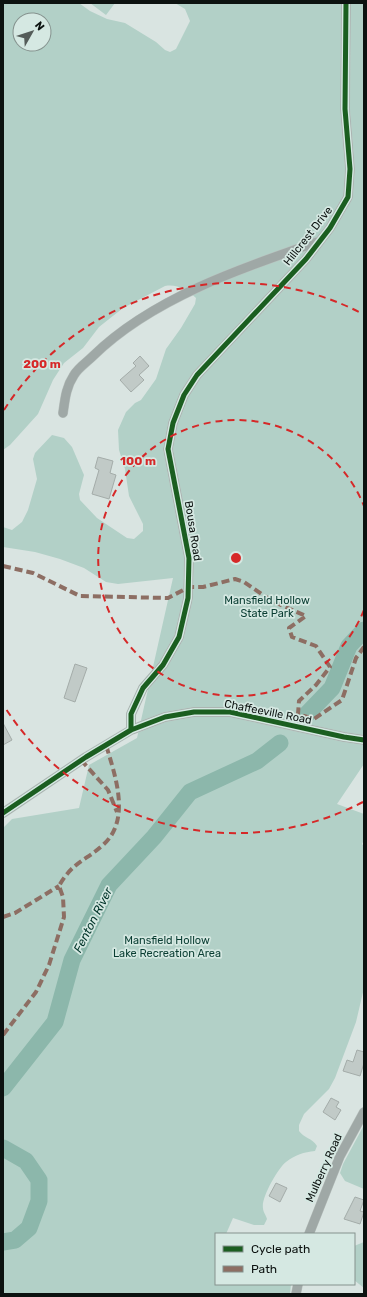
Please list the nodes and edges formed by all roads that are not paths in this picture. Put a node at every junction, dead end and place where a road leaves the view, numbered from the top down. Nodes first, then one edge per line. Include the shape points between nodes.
1 (346, 3) edge
2 (320, 240) junction
3 (197, 375) joint
4 (63, 413) dead end
5 (131, 730) junction
6 (364, 740) edge
7 (3, 813) edge
8 (364, 1112) edge
9 (309, 1233) edge

1 - 2 street, Hillcrest Drive via 345,102 350,185 344,206
2 - 3 street, Hillcrest Drive via 306,259
2 - 4 street, Hillcrest Drive via 265,260 189,293 140,320 102,348 75,373 67,387
3 - 5 street, Bousa Road via 184,395 173,423 168,449 189,558 188,598 179,637 163,665 143,688 131,714
5 - 6 street, Chaffeeville Road via 165,717 194,712 230,712
5 - 7 street, Chaffeeville Road
8 - 9 street, Mulberry Road via 340,1156

